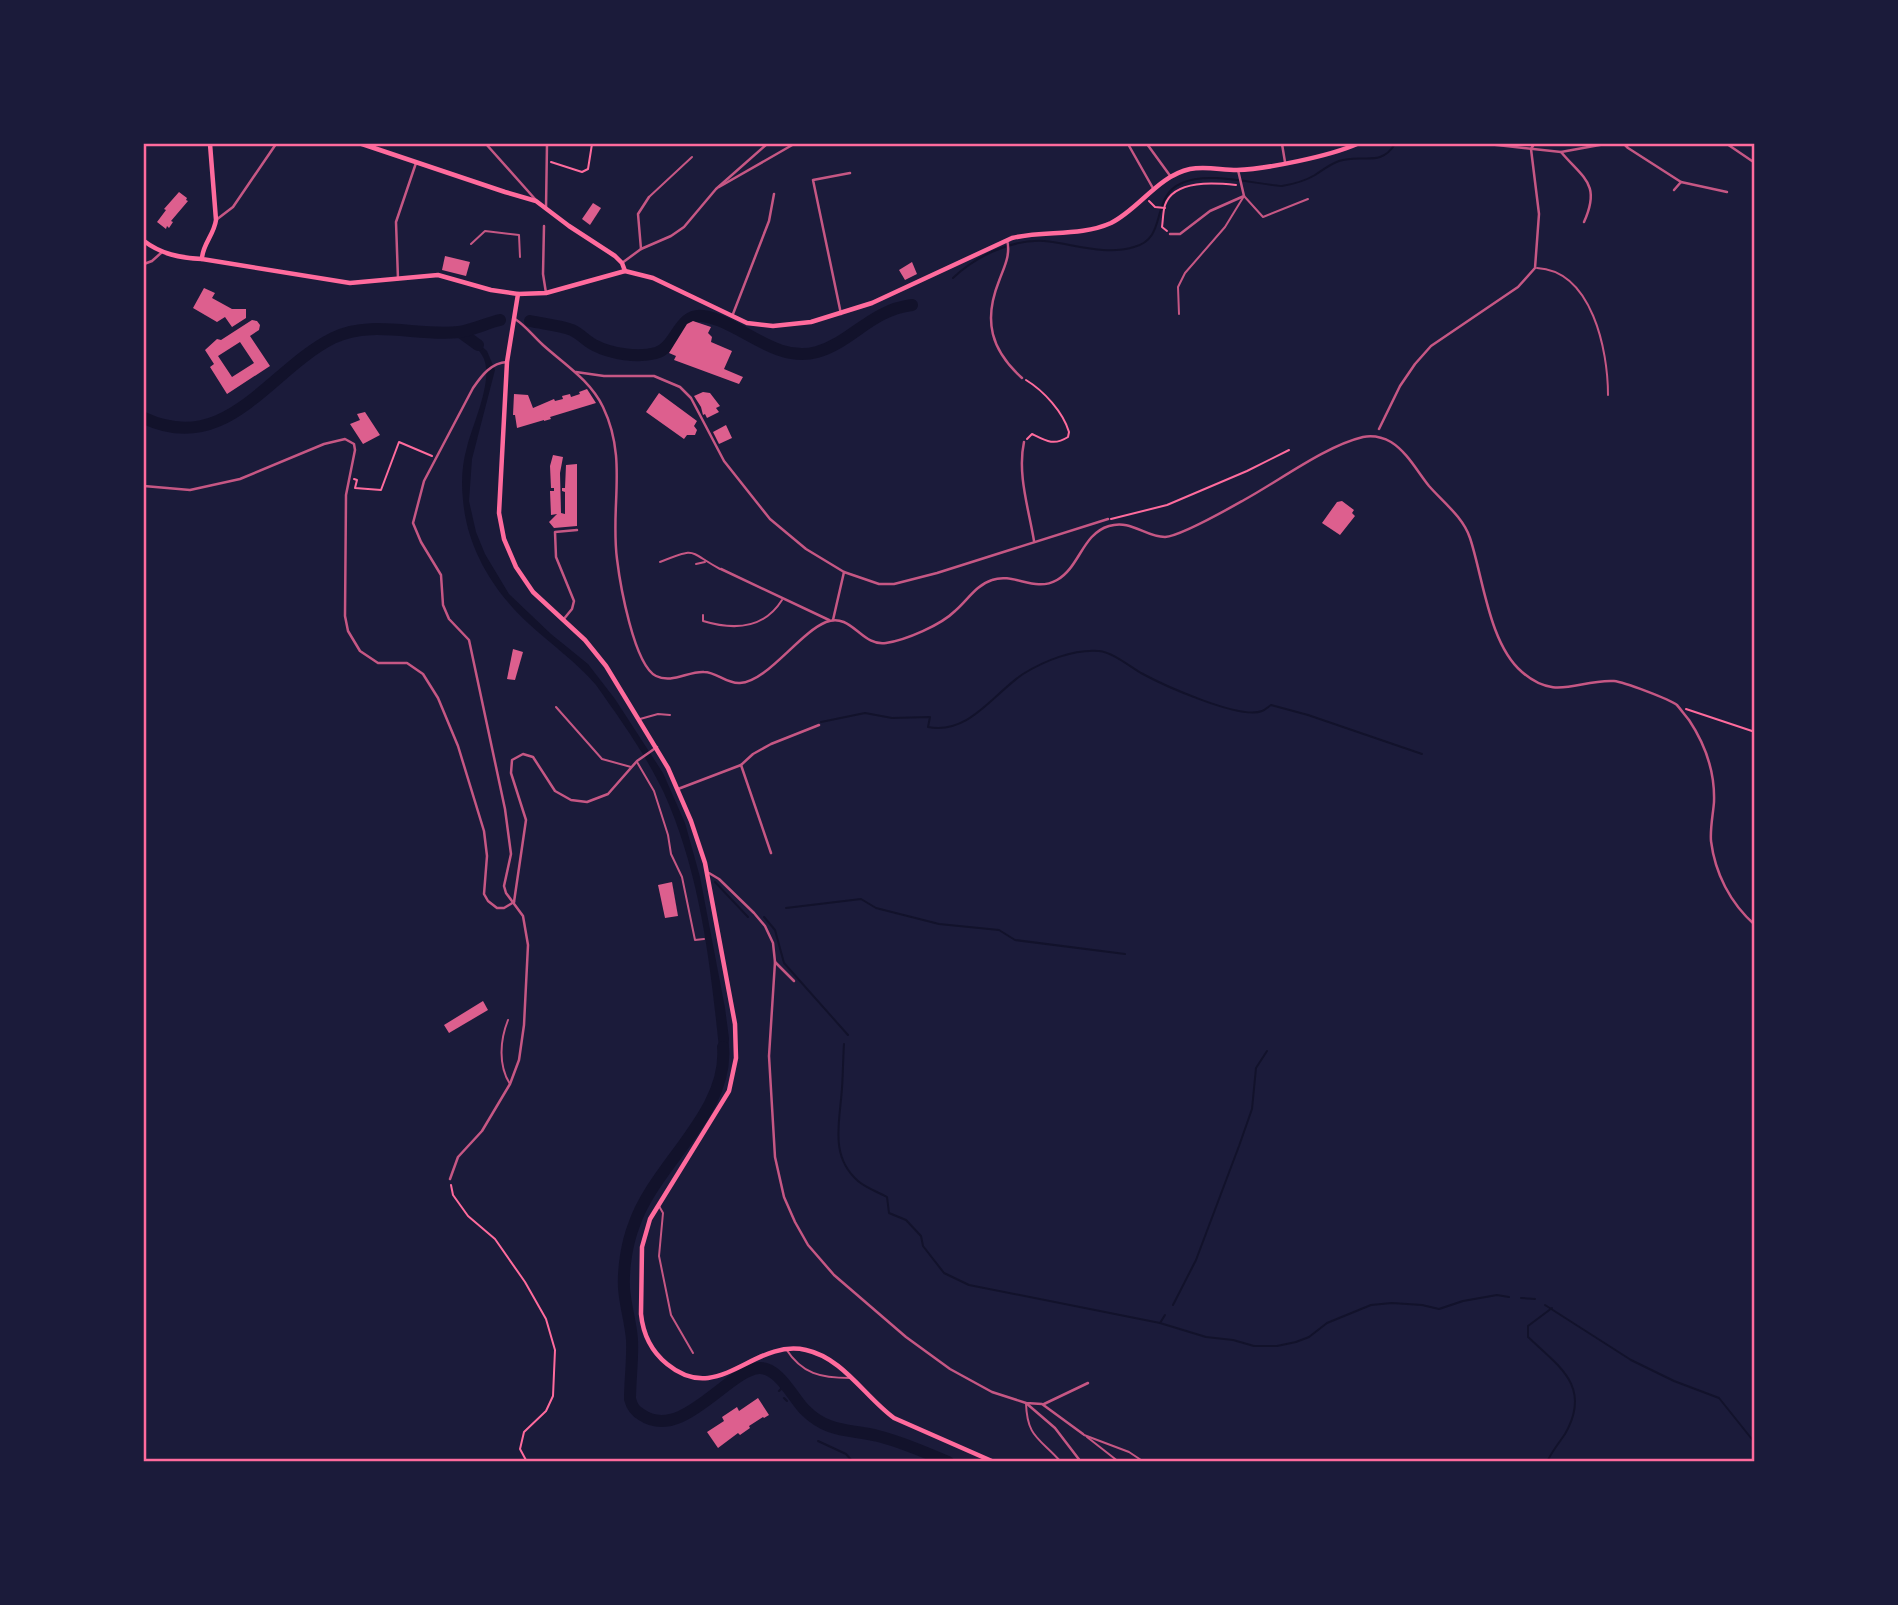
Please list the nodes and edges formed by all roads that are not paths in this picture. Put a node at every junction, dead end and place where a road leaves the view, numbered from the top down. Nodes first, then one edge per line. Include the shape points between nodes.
1 (210, 144) edge
2 (276, 144) edge
3 (362, 144) edge
4 (486, 144) edge
5 (547, 144) edge
6 (766, 144) edge
7 (794, 144) edge
8 (1128, 144) edge
9 (1147, 144) edge
10 (1282, 144) edge
11 (1357, 144) edge
12 (1488, 144) edge
13 (1534, 144) edge
14 (1605, 144) edge
15 (1624, 144) edge
16 (1727, 144) edge
17 (1331, 145) edge
18 (1531, 149) junction
19 (1333, 152) junction
20 (1561, 152) junction
21 (692, 157) dead end
22 (416, 162) junction
23 (1285, 162) junction
24 (1755, 163) edge
25 (1238, 170) junction
26 (850, 173) dead end
27 (1171, 177) junction
28 (1681, 182) junction
29 (716, 189) junction
30 (1154, 190) junction
31 (1674, 190) dead end
32 (1727, 192) dead end
33 (774, 194) dead end
34 (1244, 195) junction
35 (649, 197) joint
36 (1308, 199) dead end
37 (537, 201) junction
38 (546, 208) junction
39 (216, 220) junction
40 (1584, 222) dead end
41 (544, 226) dead end
42 (1170, 234) road end
43 (144, 241) edge
44 (1007, 242) junction
45 (471, 244) dead end
46 (641, 249) junction
47 (161, 252) junction
48 (520, 257) dead end
49 (202, 259) junction
50 (622, 263) junction
51 (144, 264) edge
52 (1535, 268) junction
53 (625, 271) junction
54 (398, 279) junction
55 (518, 293) junction
56 (546, 293) junction
57 (841, 314) junction
58 (1179, 314) dead end
59 (732, 317) junction
60 (514, 318) junction
61 (507, 362) junction
62 (576, 372) junction
63 (1022, 378) road end
64 (1608, 395) dead end
65 (1379, 429) dead end
66 (1024, 442) road end
67 (144, 486) edge
68 (1108, 519) road end
69 (577, 530) dead end
70 (1034, 541) junction
71 (660, 562) dead end
72 (707, 562) junction
73 (696, 564) dead end
74 (721, 569) joint
75 (844, 572) junction
76 (783, 599) junction
77 (703, 615) dead end
78 (563, 620) junction
79 (831, 620) junction
80 (556, 707) dead end
81 (670, 715) dead end
82 (639, 719) junction
83 (819, 726) dead end
84 (657, 746) junction
85 (637, 761) junction
86 (741, 765) junction
87 (632, 767) junction
88 (678, 789) junction
89 (771, 853) dead end
90 (707, 873) junction
91 (514, 902) junction
92 (1755, 925) edge
93 (704, 939) dead end
94 (775, 962) junction
95 (794, 981) dead end
96 (509, 1020) dead end
97 (510, 1084) junction
98 (450, 1179) road end
99 (659, 1205) junction
100 (786, 1348) junction
101 (693, 1353) dead end
102 (850, 1378) junction
103 (1088, 1383) dead end
104 (1026, 1403) junction
105 (1042, 1404) junction
106 (1083, 1434) junction
107 (995, 1461) edge
108 (1061, 1461) edge
109 (1081, 1461) edge
110 (1119, 1461) edge
111 (1144, 1461) edge

1 - 39 main road
2 - 39 street via 233,207
3 - 22 main road
4 - 37 street
5 - 38 street
6 - 29 street
7 - 29 street
8 - 30 street
9 - 27 street
10 - 23 street
11 - 19 main road
12 - 18 street
13 - 18 street
14 - 20 street
15 - 28 street
16 - 24 street
17 - 19 street
18 - 20 street
18 - 52 street via 1539,214
19 - 23 main road
20 - 40 street via 1590,184 1593,199
21 - 35 lane
22 - 37 main road
22 - 54 street via 397,222
23 - 25 main road
25 - 27 main road via 1189,169
25 - 34 street
26 - 57 street via 813,180
27 - 30 main road
28 - 31 street
28 - 32 street
29 - 46 street via 684,227
30 - 44 main road via 1120,218 1097,228 1025,235
33 - 59 street via 769,221
34 - 36 lane via 1262,217
34 - 42 street via 1210,211 1180,234
34 - 58 lane via 1225,227 1185,273 1178,287
35 - 46 street via 638,214
37 - 38 main road
38 - 50 main road
39 - 49 main road
41 - 56 street
43 - 47 main road
44 - 57 main road
44 - 63 street via 1010,251 993,297 990,324 1001,356
45 - 48 lane via 485,231 519,236
46 - 50 street
47 - 49 main road
47 - 51 street
49 - 54 main road via 339,282
50 - 53 main road
52 - 64 lane via 1560,274 1583,296 1604,347
52 - 65 street via 1518,287 1431,346 1400,386
53 - 56 main road
53 - 59 main road via 653,278
54 - 55 main road via 438,275
55 - 56 main road
55 - 60 main road
57 - 59 main road via 773,326
60 - 61 main road
60 - 62 street
61 - 78 main road via 499,513 502,530 521,576
61 - 91 street via 495,364 473,388 424,481 413,523 441,575 449,619 469,639 505,809 511,854 504,886
62 - 75 street via 654,376 680,387 691,398 724,461 770,519
62 - 79 street via 602,405 614,438 616,555 638,648 651,673 669,679 709,672 730,682 745,682
66 - 70 street via 1023,476
67 - 91 street via 190,490 240,479 324,444 345,439 354,444 346,495 348,631 360,651 378,663 407,663 423,674 458,746 484,831 484,894 497,908
68 - 70 street
69 - 78 street via 555,531 556,557 574,601
70 - 75 street via 894,584 878,584
71 - 72 lane via 687,551
72 - 73 lane
72 - 74 lane
74 - 76 street
75 - 79 street
76 - 77 lane via 764,619 738,628 703,621
76 - 79 street
78 - 82 main road via 599,656
79 - 92 street via 848,623 872,642 898,639 946,619 990,580 1007,578 1038,585 1059,579 1102,528 1128,525 1173,536 1330,451 1378,436 1400,449 1463,524 1482,591 1502,643 1518,668 1551,687 1620,682 1677,705 1699,736 1710,767 1711,834 1719,872 1733,901
80 - 87 lane via 602,759
81 - 82 lane
82 - 84 main road
83 - 86 street via 771,744
84 - 85 street
84 - 88 main road
85 - 87 street
85 - 93 lane via 654,791 682,877 695,940
86 - 88 street
86 - 89 street
87 - 91 street via 608,794 593,802 580,802 555,791 533,757 523,754 512,760 511,773 526,820
88 - 90 main road
90 - 94 street via 761,920 773,943
90 - 99 main road via 734,1024 733,1080
91 - 97 street via 523,916 528,945 524,1025
94 - 95 street
94 - 104 street via 769,1039 775,1157 784,1197 801,1234 834,1275 906,1336 950,1369 992,1392
96 - 97 lane via 502,1050
97 - 98 street via 482,1131 458,1157
99 - 100 main road via 643,1238 641,1274 642,1326 657,1355 674,1370 697,1379 729,1374 766,1353
99 - 101 lane via 663,1213 659,1256 671,1315
100 - 102 main road via 816,1352
100 - 102 lane via 798,1366 827,1378
102 - 107 main road via 894,1418
103 - 105 street
104 - 105 street
104 - 108 lane via 1026,1422
104 - 109 street via 1055,1428
105 - 106 street
106 - 110 lane
106 - 111 lane

